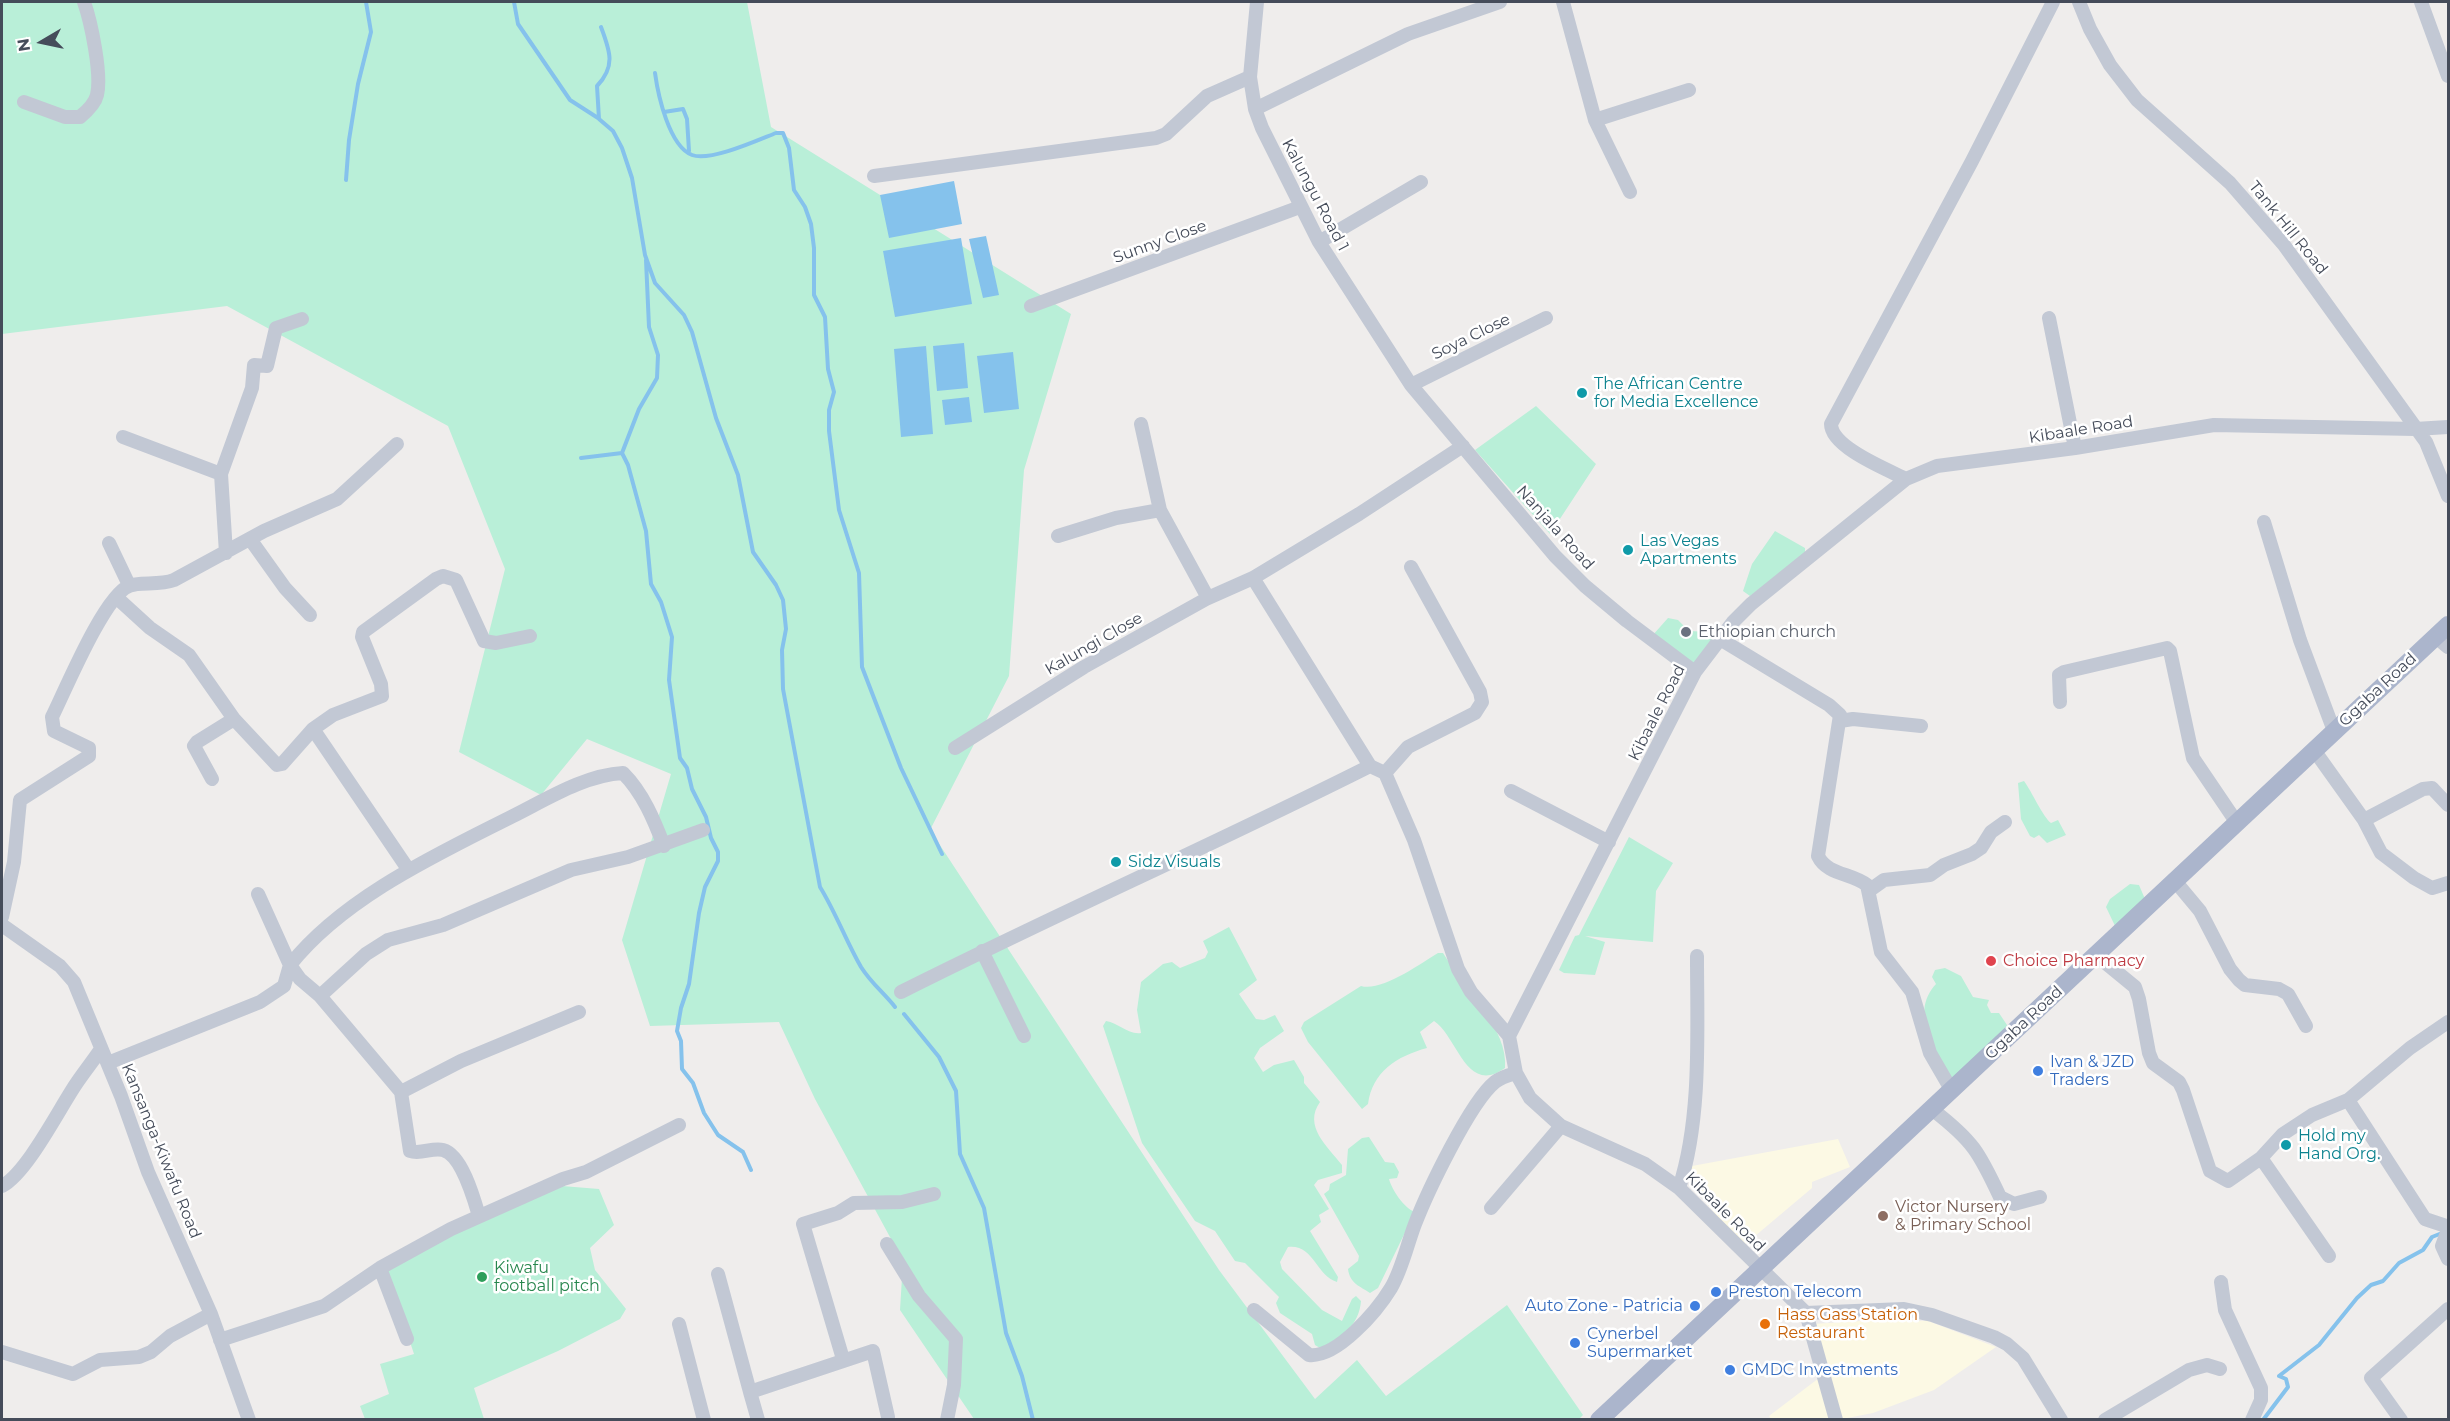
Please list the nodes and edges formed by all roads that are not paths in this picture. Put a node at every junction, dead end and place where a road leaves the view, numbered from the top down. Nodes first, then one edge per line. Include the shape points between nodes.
1 (84, 2) edge
2 (1257, 2) edge
3 (1500, 2) edge
4 (1563, 2) edge
5 (2053, 2) edge
6 (2079, 2) edge
7 (2421, 2) edge
8 (2448, 76) edge
9 (1250, 77) junction
10 (1689, 90) dead end
11 (24, 102) dead end
12 (1255, 109) junction
13 (1595, 120) junction
14 (874, 176) dead end
15 (1420, 182) dead end
16 (1630, 192) dead end
17 (1300, 207) junction
18 (1318, 242) junction
19 (1031, 306) dead end
20 (1546, 318) dead end
21 (2049, 318) dead end
22 (302, 319) dead end
23 (1411, 385) junction
24 (1141, 424) dead end
25 (2448, 427) edge
26 (2415, 429) junction
27 (123, 437) dead end
28 (397, 444) dead end
29 (1463, 447) junction
30 (2075, 448) junction
31 (221, 474) junction
32 (1906, 479) junction
33 (2448, 496) edge
34 (1160, 510) junction
35 (2264, 522) dead end
36 (1058, 536) dead end
37 (250, 539) junction
38 (109, 543) dead end
39 (226, 552) junction
40 (1411, 567) dead end
41 (1253, 578) junction
42 (129, 585) junction
43 (116, 597) junction
44 (1208, 598) junction
45 (310, 615) dead end
46 (530, 636) dead end
47 (2444, 636) edge
48 (1720, 639) junction
49 (1695, 672) junction
50 (2060, 702) dead end
51 (234, 719) junction
52 (1840, 721) junction
53 (1921, 726) dead end
54 (313, 729) junction
55 (2334, 731) junction
56 (955, 748) dead end
57 (2314, 750) junction
58 (1370, 766) junction
59 (1385, 773) junction
60 (212, 779) dead end
61 (1511, 791) dead end
62 (2448, 805) edge
63 (2364, 820) junction
64 (2005, 822) dead end
65 (2237, 823) junction
66 (703, 830) dead end
67 (1609, 842) junction
68 (664, 846) junction
69 (408, 869) junction
70 (2175, 881) junction
71 (2448, 883) edge
72 (1865, 885) junction
73 (258, 894) dead end
74 (2, 917) edge
75 (2, 926) edge
76 (982, 951) junction
77 (2096, 955) junction
78 (1697, 956) dead end
79 (290, 965) junction
80 (901, 992) dead end
81 (320, 996) junction
82 (579, 1012) dead end
83 (2448, 1022) edge
84 (2306, 1026) dead end
85 (1024, 1036) dead end
86 (1509, 1036) junction
87 (101, 1049) junction
88 (108, 1063) junction
89 (1516, 1073) junction
90 (1952, 1091) junction
91 (401, 1092) junction
92 (2348, 1100) junction
93 (1933, 1110) junction
94 (679, 1125) dead end
95 (1561, 1126) junction
96 (2261, 1158) junction
97 (2, 1186) edge
98 (1679, 1188) junction
99 (934, 1194) dead end
100 (2040, 1197) dead end
101 (1491, 1208) dead end
102 (479, 1216) junction
103 (887, 1244) dead end
104 (2329, 1256) dead end
105 (2448, 1259) edge
106 (380, 1268) junction
107 (1759, 1269) junction
108 (718, 1274) dead end
109 (2221, 1282) dead end
110 (2448, 1309) edge
111 (1254, 1310) dead end
112 (1806, 1313) junction
113 (211, 1314) junction
114 (679, 1324) dead end
115 (407, 1339) dead end
116 (220, 1340) junction
117 (2, 1352) edge
118 (843, 1359) junction
119 (2220, 1369) dead end
120 (750, 1392) junction
121 (888, 1417) dead end
122 (249, 1419) edge
123 (704, 1419) edge
124 (758, 1419) edge
125 (947, 1419) edge
126 (1599, 1419) edge
127 (1836, 1419) edge
128 (2061, 1419) edge
129 (2105, 1419) edge
130 (2252, 1419) edge
131 (2401, 1419) edge

1 - 11 street via 95,41 97,95 80,117 65,117
2 - 9 street, Kalungu Road 1
3 - 12 street via 1408,34
4 - 13 street
5 - 32 street via 1831,424 1837,440
6 - 26 street, Tank Hill Road via 2110,65 2137,100 2230,183 2284,245
7 - 8 street
9 - 12 street, Kalungu Road 1
9 - 14 street via 1207,96 1166,134 1156,138
10 - 13 street
12 - 17 street, Kalungu Road 1
13 - 16 street
15 - 18 street
17 - 18 street, Kalungu Road 1
17 - 19 street, Sunny Close
18 - 23 street, Kalungu Road 1
20 - 23 street, Soya Close
21 - 30 street
22 - 31 street via 276,328 267,366 254,365 252,388
23 - 29 street, Nanjala Road
24 - 34 street
25 - 26 street, Kibaale Road
26 - 30 street, Kibaale Road via 2214,425
26 - 33 street, Tank Hill Road via 2436,461
27 - 31 street
28 - 37 street via 337,499
29 - 41 street, Kalungi Close
29 - 49 street, Nanjala Road via 1585,586
30 - 32 street, Kibaale Road via 1937,466
31 - 39 street
32 - 48 street, Kibaale Road via 1751,604
34 - 36 street via 1116,518
34 - 44 street
35 - 55 street via 2300,640
37 - 39 street
37 - 45 street
38 - 42 street
39 - 42 street via 163,585
40 - 59 street via 1482,702 1475,713 1408,747
41 - 44 street, Kalungi Close
41 - 58 street
42 - 43 street
43 - 51 street via 150,628 189,655
43 - 74 street via 92,633 52,717 54,731 89,748 89,756 20,800 14,862
44 - 56 street, Kalungi Close via 1084,667
46 - 54 street via 496,643 484,641 456,580 443,576 363,632 382,696 333,715
47 - 55 main road, Ggaba Road
48 - 49 street, Kibaale Road
48 - 52 street via 1838,711
49 - 67 street, Kibaale Road
50 - 65 street via 2058,682 2064,672 2167,648 2193,758
51 - 54 street via 277,765
51 - 60 street via 194,746
52 - 53 street
52 - 72 street via 1818,856 1828,868
54 - 69 street
55 - 57 main road, Ggaba Road
57 - 63 street
57 - 65 main road, Ggaba Road
58 - 59 street
58 - 76 street
59 - 86 street via 1414,840 1458,969 1471,992
61 - 67 street
62 - 63 street via 2432,788 2423,789
63 - 71 street via 2381,853 2414,878 2432,888
64 - 72 street via 1991,832 1981,848 1930,875
65 - 70 main road, Ggaba Road
66 - 68 street
67 - 86 street, Kibaale Road
68 - 69 street via 650,811 631,782 623,773 606,774
68 - 81 street via 571,870 443,925 388,940 366,954
69 - 79 street via 341,918
70 - 77 main road, Ggaba Road
70 - 84 street via 2200,911 2239,980 2245,985 2279,989 2288,994
72 - 90 street via 1881,952 1912,992 1930,1053
73 - 79 street
75 - 87 street, Kansanga-Kiwafu Road via 69,974
76 - 80 street
76 - 85 street
77 - 90 main road, Ggaba Road
77 - 96 street via 2135,987 2153,1063 2179,1082 2210,1171 2228,1181
78 - 98 street via 1693,1102
79 - 81 street
79 - 88 street via 284,986 278,992
81 - 91 street
82 - 91 street via 461,1061
83 - 92 street
86 - 89 street, Kibaale Road
87 - 88 street, Kansanga-Kiwafu Road
87 - 97 street via 38,1144 10,1182
88 - 113 street, Kansanga-Kiwafu Road via 148,1172
89 - 95 street, Kibaale Road via 1530,1098
89 - 111 street via 1495,1082 1479,1102 1457,1137 1415,1223 1391,1288 1348,1339 1323,1353 1309,1355
90 - 93 main road, Ggaba Road
91 - 102 street via 408,1147 417,1153 441,1149 452,1155 472,1192
92 - 96 street via 2312,1115 2283,1134
92 - 105 street via 2425,1219 2446,1226 2442,1246
93 - 100 street via 1972,1145 2000,1197 2014,1204
93 - 107 main road, Ggaba Road
94 - 102 street via 586,1172
95 - 98 street, Kibaale Road via 1645,1164
95 - 101 street
96 - 104 street
98 - 107 street, Kibaale Road
99 - 118 street via 902,1202 854,1203 838,1213 803,1224
102 - 106 street
103 - 125 street via 919,1296 956,1339 954,1385
106 - 115 street
106 - 116 street via 324,1306
107 - 112 street, Kibaale Road
107 - 126 main road, Ggaba Road
108 - 120 street
109 - 130 street via 2225,1310 2260,1388 2261,1400
110 - 131 street via 2371,1378
112 - 127 street
112 - 128 street via 1904,1309 1994,1337 2023,1358
113 - 116 street, Kansanga-Kiwafu Road
113 - 117 street via 170,1336 151,1352 139,1357 100,1360 73,1374
114 - 123 street
116 - 122 street, Kansanga-Kiwafu Road
118 - 120 street
118 - 121 street via 873,1351
119 - 129 street via 2207,1365 2189,1370
120 - 124 street

